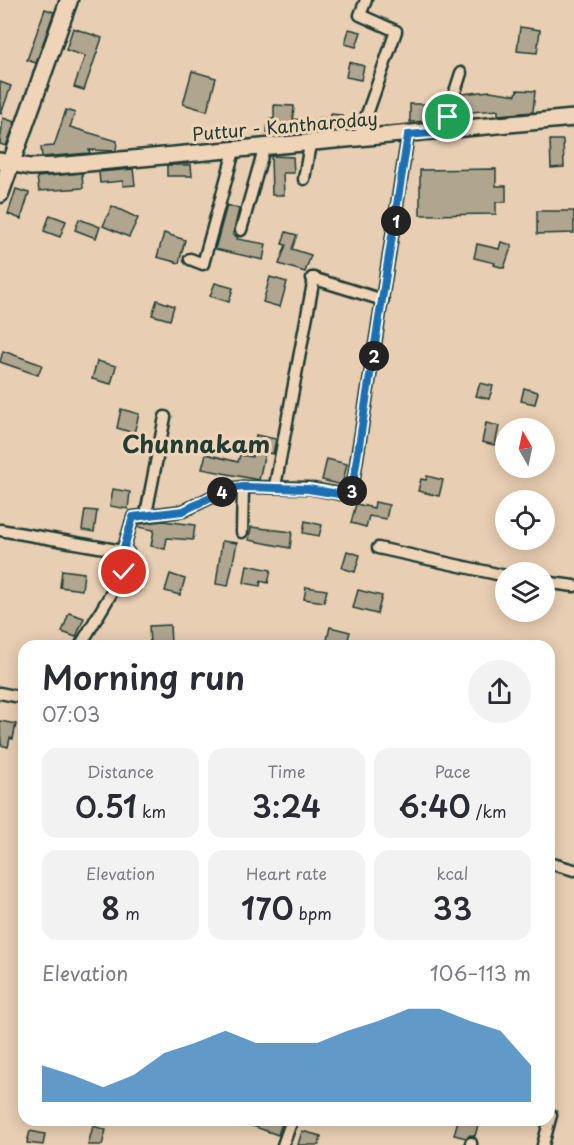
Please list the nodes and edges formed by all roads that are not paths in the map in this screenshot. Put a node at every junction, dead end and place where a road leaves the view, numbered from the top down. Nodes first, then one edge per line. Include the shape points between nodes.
1 (69, 0) edge
2 (366, 0) edge
3 (461, 73) dead end
4 (574, 118) edge
5 (442, 132) junction
6 (408, 135) junction
7 (358, 140) junction
8 (310, 144) junction
9 (264, 149) junction
10 (234, 152) junction
11 (6, 163) edge
12 (304, 178) dead end
13 (0, 195) edge
14 (242, 230) dead end
15 (190, 259) dead end
16 (383, 300) junction
17 (165, 417) dead end
18 (275, 486) junction
19 (243, 487) junction
20 (146, 514) junction
21 (0, 530) edge
22 (242, 532) dead end
23 (378, 548) dead end
24 (123, 551) junction
25 (495, 574) edge
26 (555, 583) edge
27 (574, 586) edge
28 (84, 640) edge
29 (0, 693) edge
30 (18, 697) edge
31 (555, 865) edge
32 (574, 870) edge
33 (290, 1126) edge
34 (548, 1126) edge
35 (283, 1145) edge
36 (543, 1145) edge

1 - 11 main road
2 - 7 street via 360,15 396,31
3 - 5 street
4 - 5 main road, Puttur - Kantharoday
5 - 6 main road, Puttur - Kantharoday
6 - 7 main road, Puttur - Kantharoday
6 - 16 street
7 - 8 main road, Puttur - Kantharoday
8 - 9 main road, Puttur - Kantharoday
8 - 12 street
9 - 10 main road, Puttur - Kantharoday
9 - 14 street
10 - 11 main road, Puttur - Kantharoday via 56,166
10 - 15 street via 203,264
11 - 13 main road
16 - 18 street via 351,496
16 - 18 street via 313,278
17 - 20 street
18 - 19 street
19 - 20 street via 228,489 183,511
19 - 22 street
20 - 24 street via 133,517
21 - 24 street
23 - 25 street
24 - 28 street via 128,552 124,572
26 - 27 street
29 - 30 street
31 - 32 street
33 - 35 street
34 - 36 street

